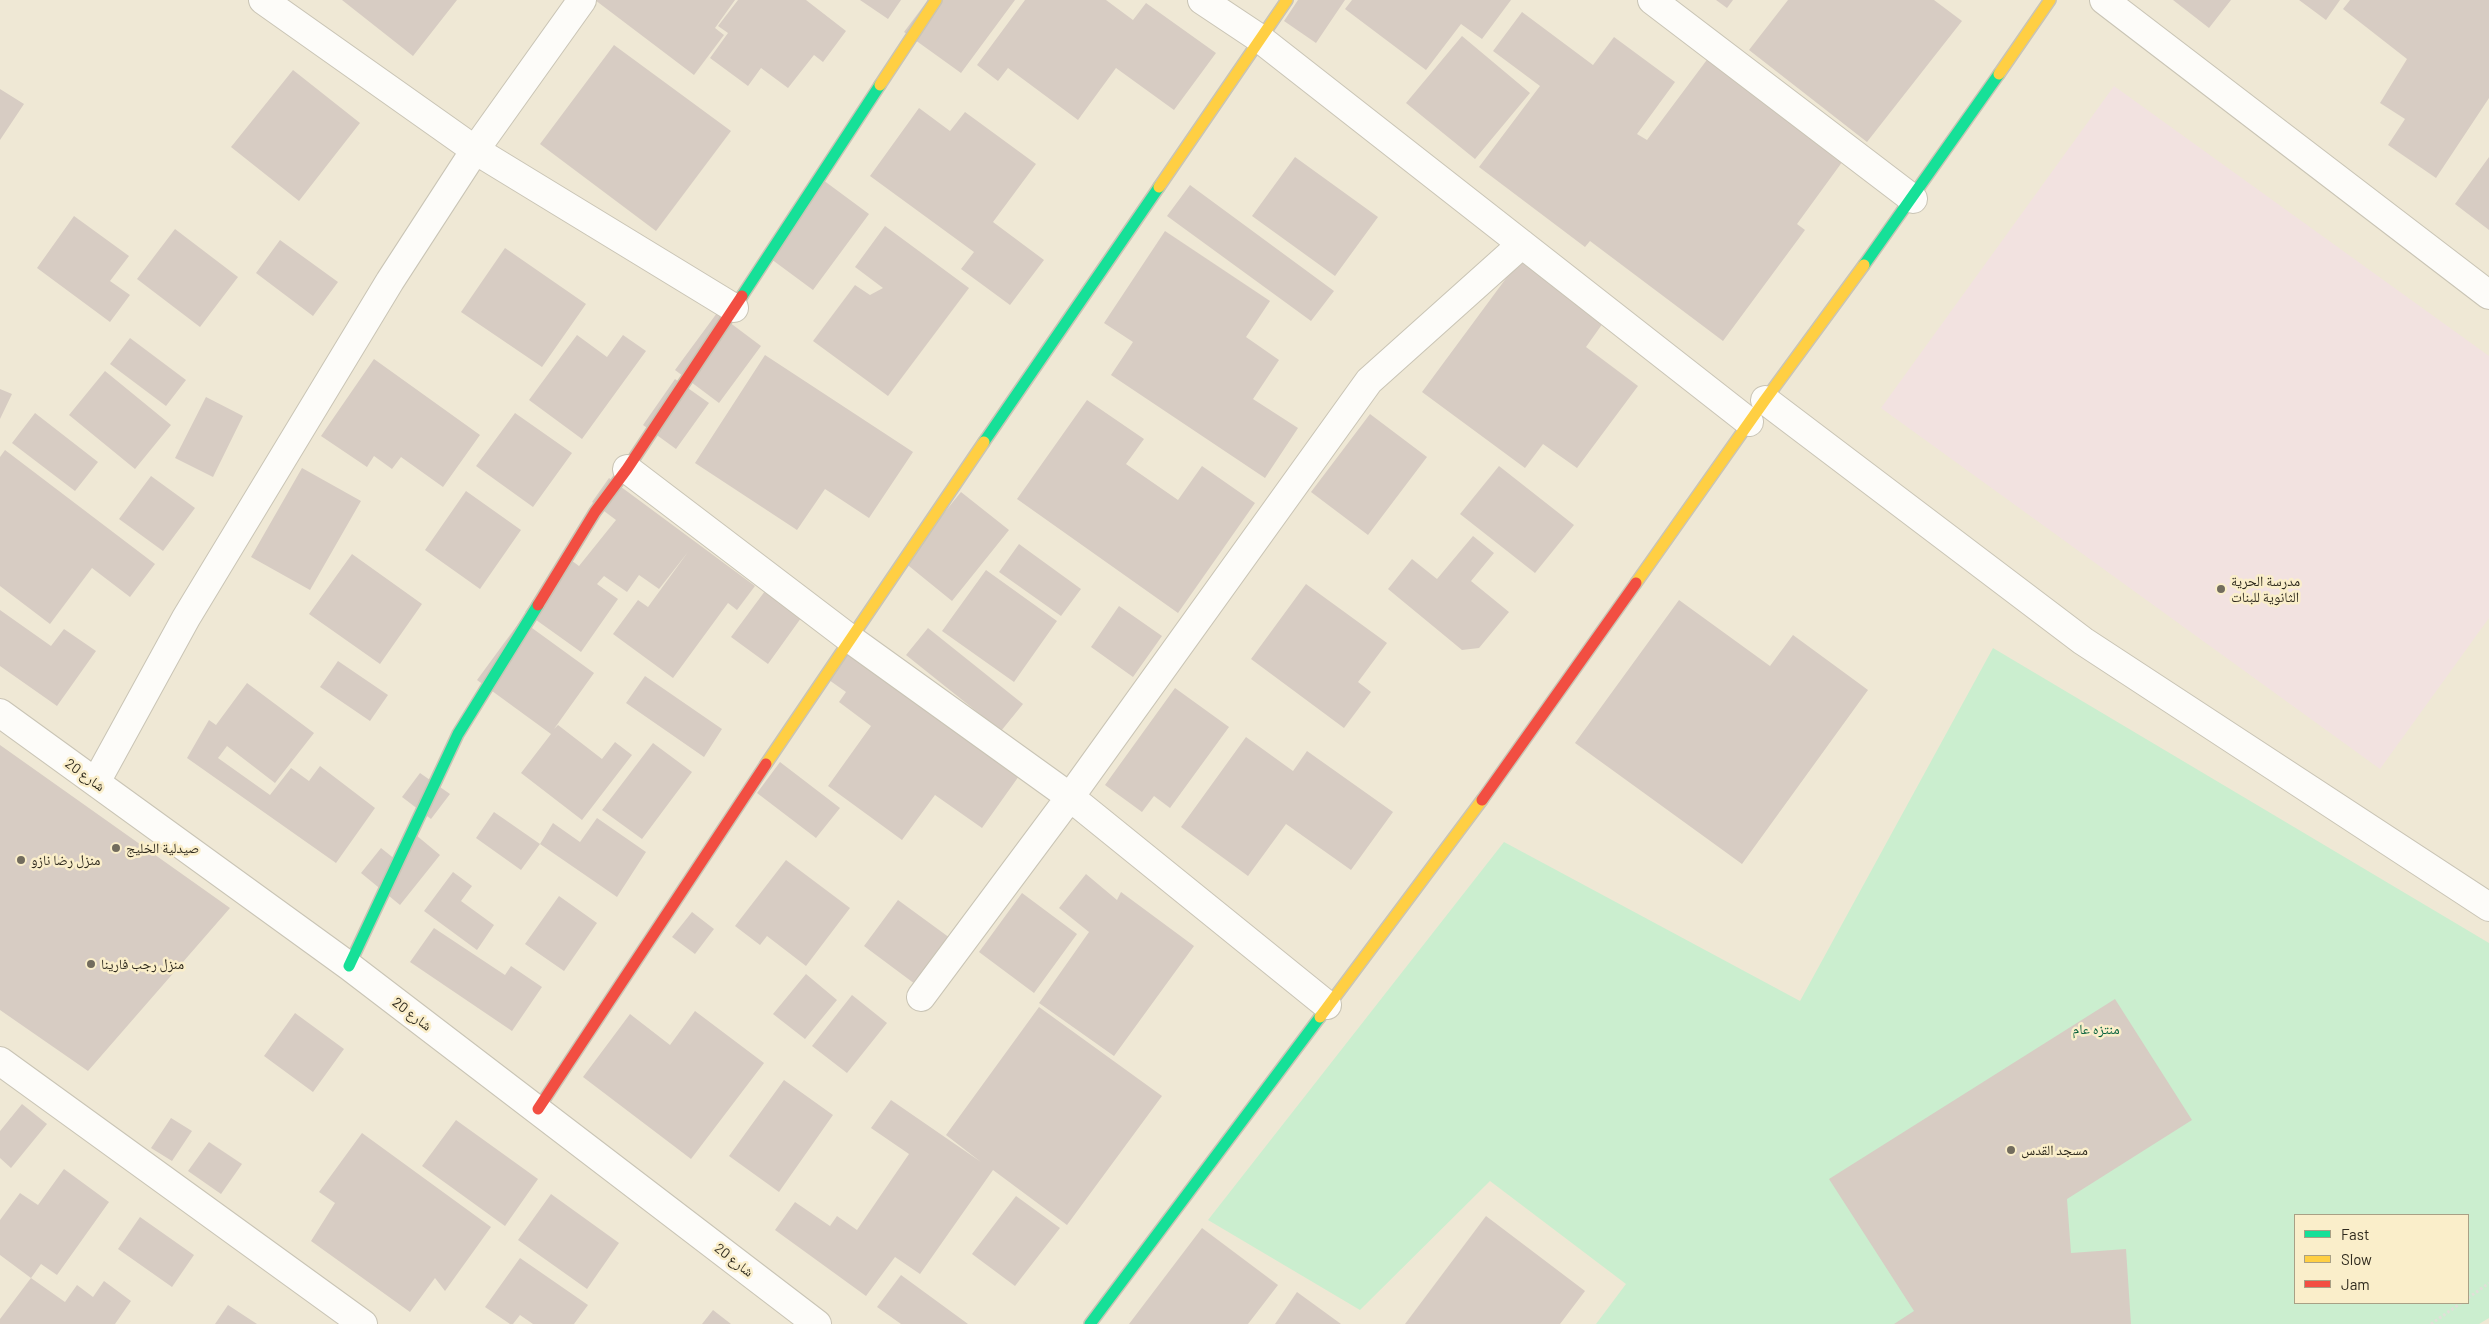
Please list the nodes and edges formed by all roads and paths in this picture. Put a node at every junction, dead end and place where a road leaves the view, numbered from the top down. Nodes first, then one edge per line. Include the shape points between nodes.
1 (263, 0) edge
2 (582, 0) edge
3 (936, 0) edge
4 (1202, 0) edge
5 (1287, 0) edge
6 (1652, 0) edge
7 (2050, 0) edge
8 (2104, 0) edge
9 (1259, 38) junction
10 (475, 150) junction
11 (1913, 199) junction
12 (1522, 244) junction
13 (2489, 295) edge
14 (734, 308) junction
15 (1765, 400) junction
16 (1749, 422) junction
17 (627, 469) junction
18 (849, 638) junction
19 (0, 713) edge
20 (96, 782) junction
21 (1070, 797) junction
22 (2489, 907) edge
23 (349, 966) junction
24 (922, 997) dead end
25 (1327, 1005) junction
26 (0, 1061) edge
27 (538, 1109) junction
28 (2489, 1283) edge
29 (2469, 1297) edge
30 (2460, 1304) edge
31 (363, 1324) edge
32 (817, 1324) edge
33 (1090, 1324) edge
34 (2431, 1324) edge

1 - 10 street
2 - 10 street
3 - 14 street
4 - 9 street
5 - 9 street
6 - 11 street
7 - 11 street
8 - 13 street
9 - 12 street
9 - 18 street
10 - 14 street
10 - 20 street via 304,420 186,618
11 - 15 street
12 - 16 street
12 - 21 street via 1370,381
14 - 17 street
15 - 16 street
15 - 22 street via 2083,642
16 - 25 street via 1508,766
17 - 18 street
17 - 23 street via 595,512 458,734
18 - 21 street
18 - 27 street
19 - 20 street, شارع 20
20 - 23 street, شارع 20
21 - 24 street
21 - 25 street
23 - 27 street, شارع 20
25 - 33 street
26 - 31 street
27 - 32 street, شارع 20
28 - 29 path
30 - 34 path

